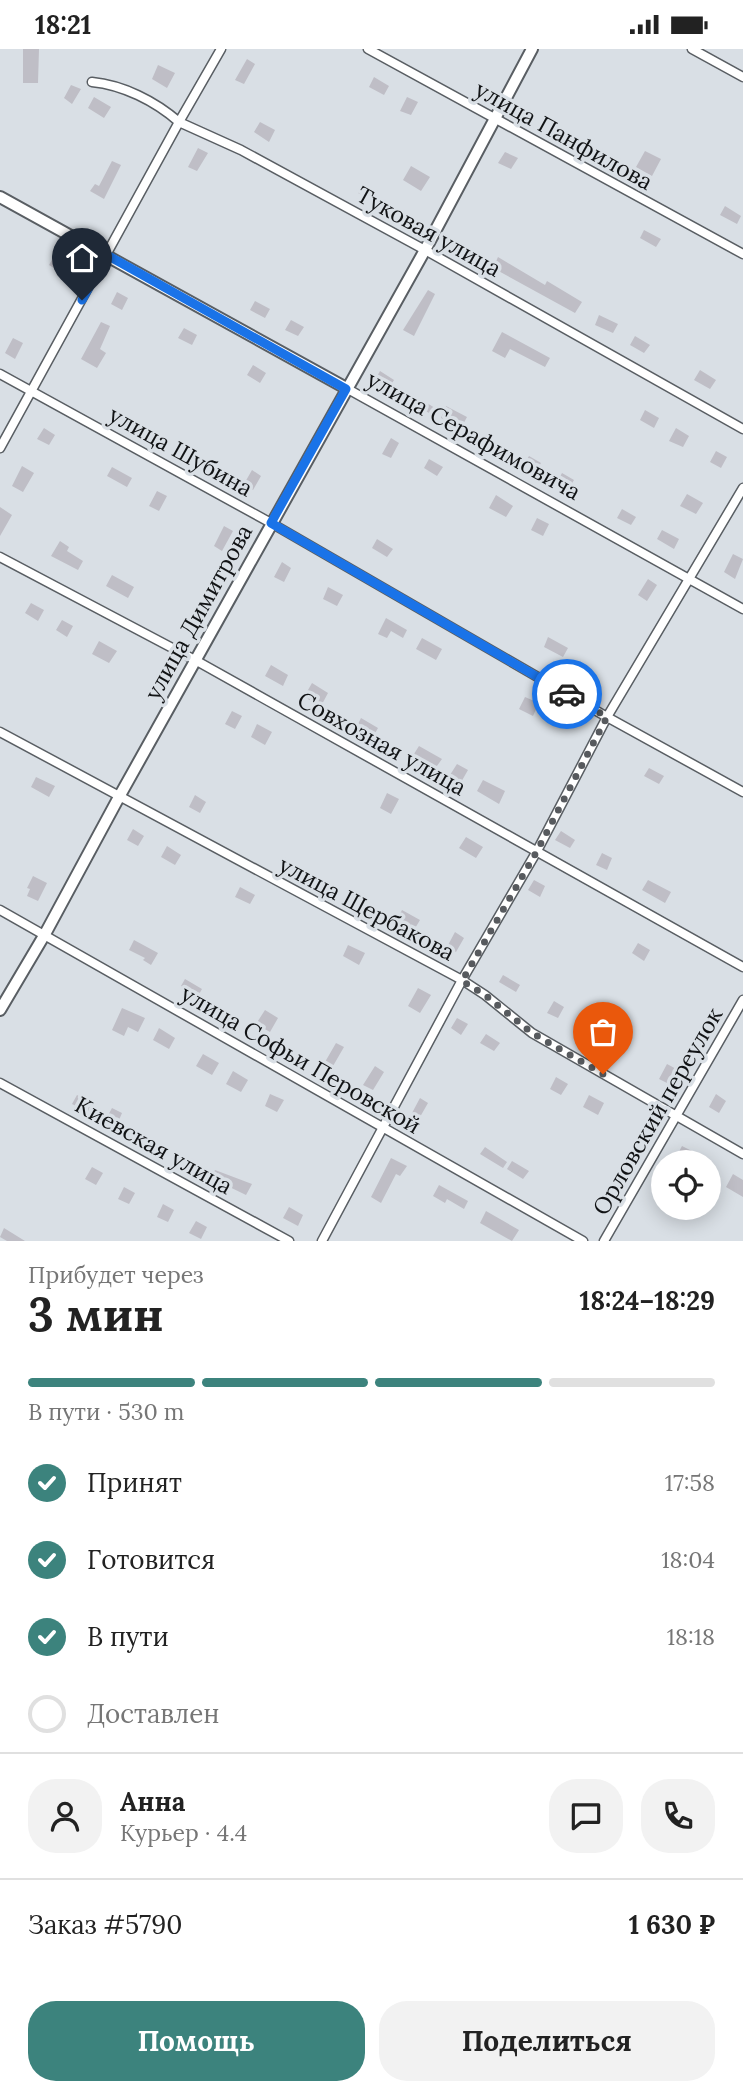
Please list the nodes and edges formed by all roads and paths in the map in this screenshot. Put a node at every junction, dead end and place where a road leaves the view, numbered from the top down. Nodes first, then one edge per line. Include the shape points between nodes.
1 (221, 49) edge
2 (368, 49) edge
3 (532, 49) edge
4 (692, 49) edge
5 (743, 77) edge
6 (92, 82) dead end
7 (494, 120) junction
8 (179, 122) junction
9 (0, 197) edge
10 (425, 250) junction
11 (743, 254) edge
12 (107, 255) junction
13 (0, 374) edge
14 (346, 389) junction
15 (32, 390) junction
16 (743, 429) edge
17 (0, 448) edge
18 (743, 488) edge
19 (271, 523) junction
20 (0, 557) edge
21 (689, 580) junction
22 (743, 610) edge
23 (195, 660) junction
24 (607, 717) junction
25 (0, 732) edge
26 (743, 792) edge
27 (119, 797) junction
28 (537, 851) junction
29 (0, 910) edge
30 (45, 934) junction
31 (743, 967) edge
32 (462, 981) junction
33 (743, 1000) edge
34 (0, 1010) edge
35 (0, 1083) edge
36 (675, 1116) junction
37 (383, 1127) junction
38 (743, 1154) edge
39 (289, 1241) edge
40 (322, 1241) edge
41 (583, 1241) edge
42 (604, 1241) edge

1 - 8 street
2 - 7 street, улица Панфилова
3 - 7 street, улица Димитрова
4 - 5 street
6 - 8 street, Туковая улица via 113,84
7 - 10 street, улица Димитрова
7 - 11 street, улица Панфилова
8 - 10 street, Туковая улица via 241,150
8 - 12 street
9 - 12 street, улица Серафимовича
10 - 14 street, улица Димитрова
10 - 16 street, Туковая улица
12 - 14 street, улица Серафимовича
12 - 15 street
13 - 15 street, улица Шубина
14 - 19 street, улица Димитрова
14 - 21 street, улица Серафимовича
15 - 17 street
15 - 19 street, улица Шубина
18 - 21 street
19 - 23 street, улица Димитрова
19 - 24 street, улица Шубина
20 - 23 street, Совхозная улица
21 - 22 street, улица Серафимовича
21 - 24 street
23 - 27 street, улица Димитрова
23 - 28 street, Совхозная улица
24 - 26 street, улица Шубина
24 - 28 street
25 - 27 street, улица Щербакова
27 - 30 street, улица Димитрова
27 - 32 street, улица Щербакова
28 - 31 street, Совхозная улица
28 - 32 street
29 - 30 street, улица Софьи Перовской
30 - 34 street, улица Димитрова
30 - 37 street, улица Софьи Перовской
32 - 36 street, улица Щербакова via 532,1033
32 - 37 street
33 - 36 street, Орловский переулок
35 - 39 street, Киевская улица
36 - 38 street, улица Щербакова
36 - 42 street, Орловский переулок
37 - 40 street
37 - 41 street, улица Софьи Перовской

